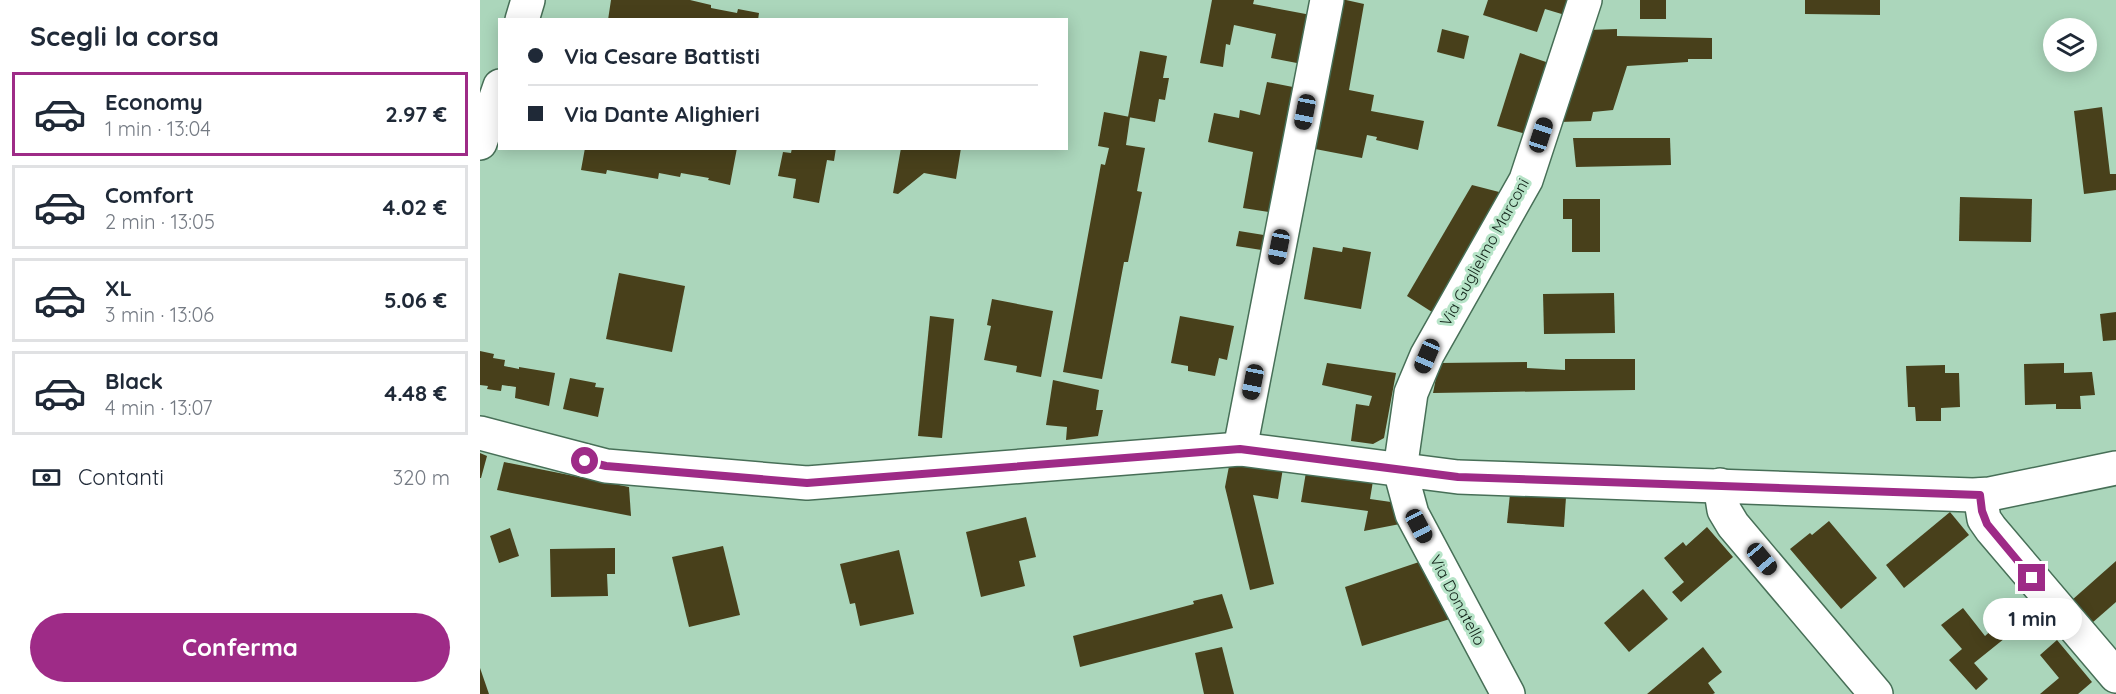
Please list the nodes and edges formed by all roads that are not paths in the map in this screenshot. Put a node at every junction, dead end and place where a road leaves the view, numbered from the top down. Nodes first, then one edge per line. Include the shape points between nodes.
1 (528, 0) edge
2 (1327, 0) edge
3 (1585, 0) edge
4 (523, 18) edge
5 (498, 92) edge
6 (480, 144) edge
7 (480, 433) edge
8 (1240, 449) junction
9 (2116, 468) edge
10 (1400, 470) junction
11 (1720, 484) junction
12 (1980, 495) junction
13 (2116, 676) edge
14 (1508, 694) edge
15 (1876, 694) edge

1 - 4 street
2 - 8 street
3 - 10 street, Via Guglielmo Marconi via 1526,180 1427,356 1411,393
5 - 6 street
7 - 8 street via 606,466 807,483
8 - 10 street
9 - 12 street
10 - 11 street via 1458,477
10 - 14 street, Via Donatello via 1412,514
11 - 12 street
11 - 15 street via 1724,510 1733,525
12 - 13 street via 1990,529

